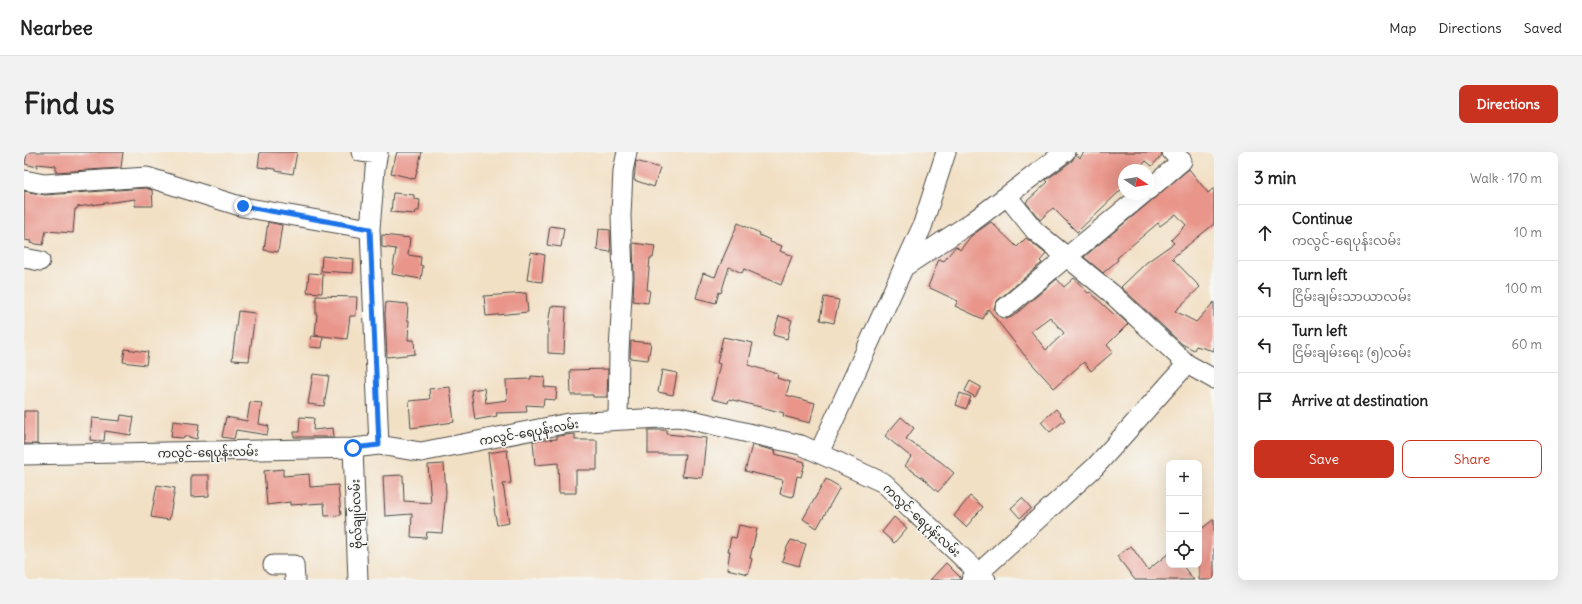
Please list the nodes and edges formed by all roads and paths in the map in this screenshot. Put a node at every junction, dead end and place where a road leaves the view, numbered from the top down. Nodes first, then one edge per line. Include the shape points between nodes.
1 (627, 152) edge
2 (946, 152) edge
3 (1065, 152) edge
4 (372, 153) edge
5 (1182, 155) edge
6 (24, 180) edge
7 (1154, 184) edge
8 (1007, 196) junction
9 (1136, 200) edge
10 (370, 229) junction
11 (1066, 257) junction
12 (904, 266) junction
13 (1005, 308) dead end
14 (1187, 364) junction
15 (1214, 379) edge
16 (618, 420) junction
17 (379, 445) junction
18 (353, 448) junction
19 (819, 453) junction
20 (24, 455) edge
21 (273, 565) dead end
22 (979, 578) edge
23 (295, 580) edge
24 (358, 580) edge

1 - 16 street via 623,171 621,215 624,278
2 - 12 street via 922,227
3 - 8 street
4 - 10 street via 375,169
5 - 7 street
6 - 10 street via 44,184 147,177 243,206
8 - 11 street via 1035,231
8 - 12 street
9 - 11 street
10 - 17 street
11 - 13 street
11 - 14 street via 1111,294
12 - 19 street
14 - 15 street
14 - 22 street via 1095,467
16 - 17 street, ကလွင်-ရေပုန်းလမ်း via 569,423 421,452
16 - 19 street, ကလွင်-ရေပုန်းလမ်း via 680,417 801,445
17 - 18 street, ကလွင်-ရေပုန်းလမ်း
18 - 20 street, ကလွင်-ရေပုန်းလမ်း
18 - 24 street, ဗိုလ်ချုပ်လမ်း
19 - 22 street, ကလွင်-ရေပုန်းလမ်း via 884,483
21 - 23 street via 294,565

